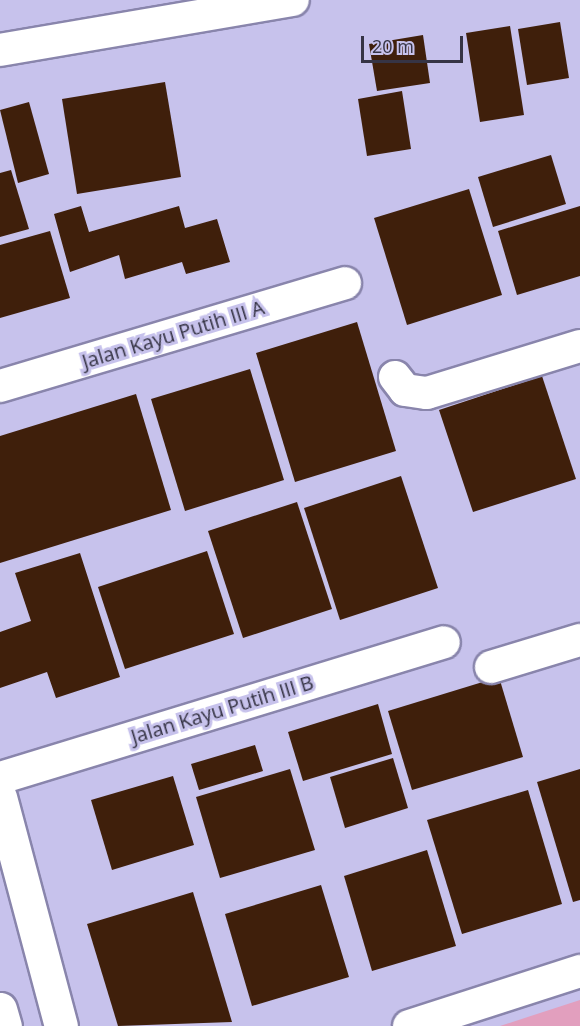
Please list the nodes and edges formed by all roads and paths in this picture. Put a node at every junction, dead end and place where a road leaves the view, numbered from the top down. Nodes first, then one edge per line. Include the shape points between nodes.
1 (293, 0) edge
2 (0, 50) edge
3 (345, 283) dead end
4 (580, 346) edge
5 (395, 377) dead end
6 (0, 386) edge
7 (580, 640) edge
8 (444, 642) dead end
9 (491, 668) dead end
10 (0, 778) edge
11 (0, 797) edge
12 (580, 971) edge
13 (0, 1008) edge
14 (5, 1026) edge
15 (61, 1026) edge
16 (409, 1026) edge

1 - 2 street
3 - 6 street, Jalan Kayu Putih III A
4 - 5 street via 427,393 405,390
7 - 9 street
8 - 10 street, Jalan Kayu Putih III B
11 - 15 street
12 - 16 street
13 - 14 street

